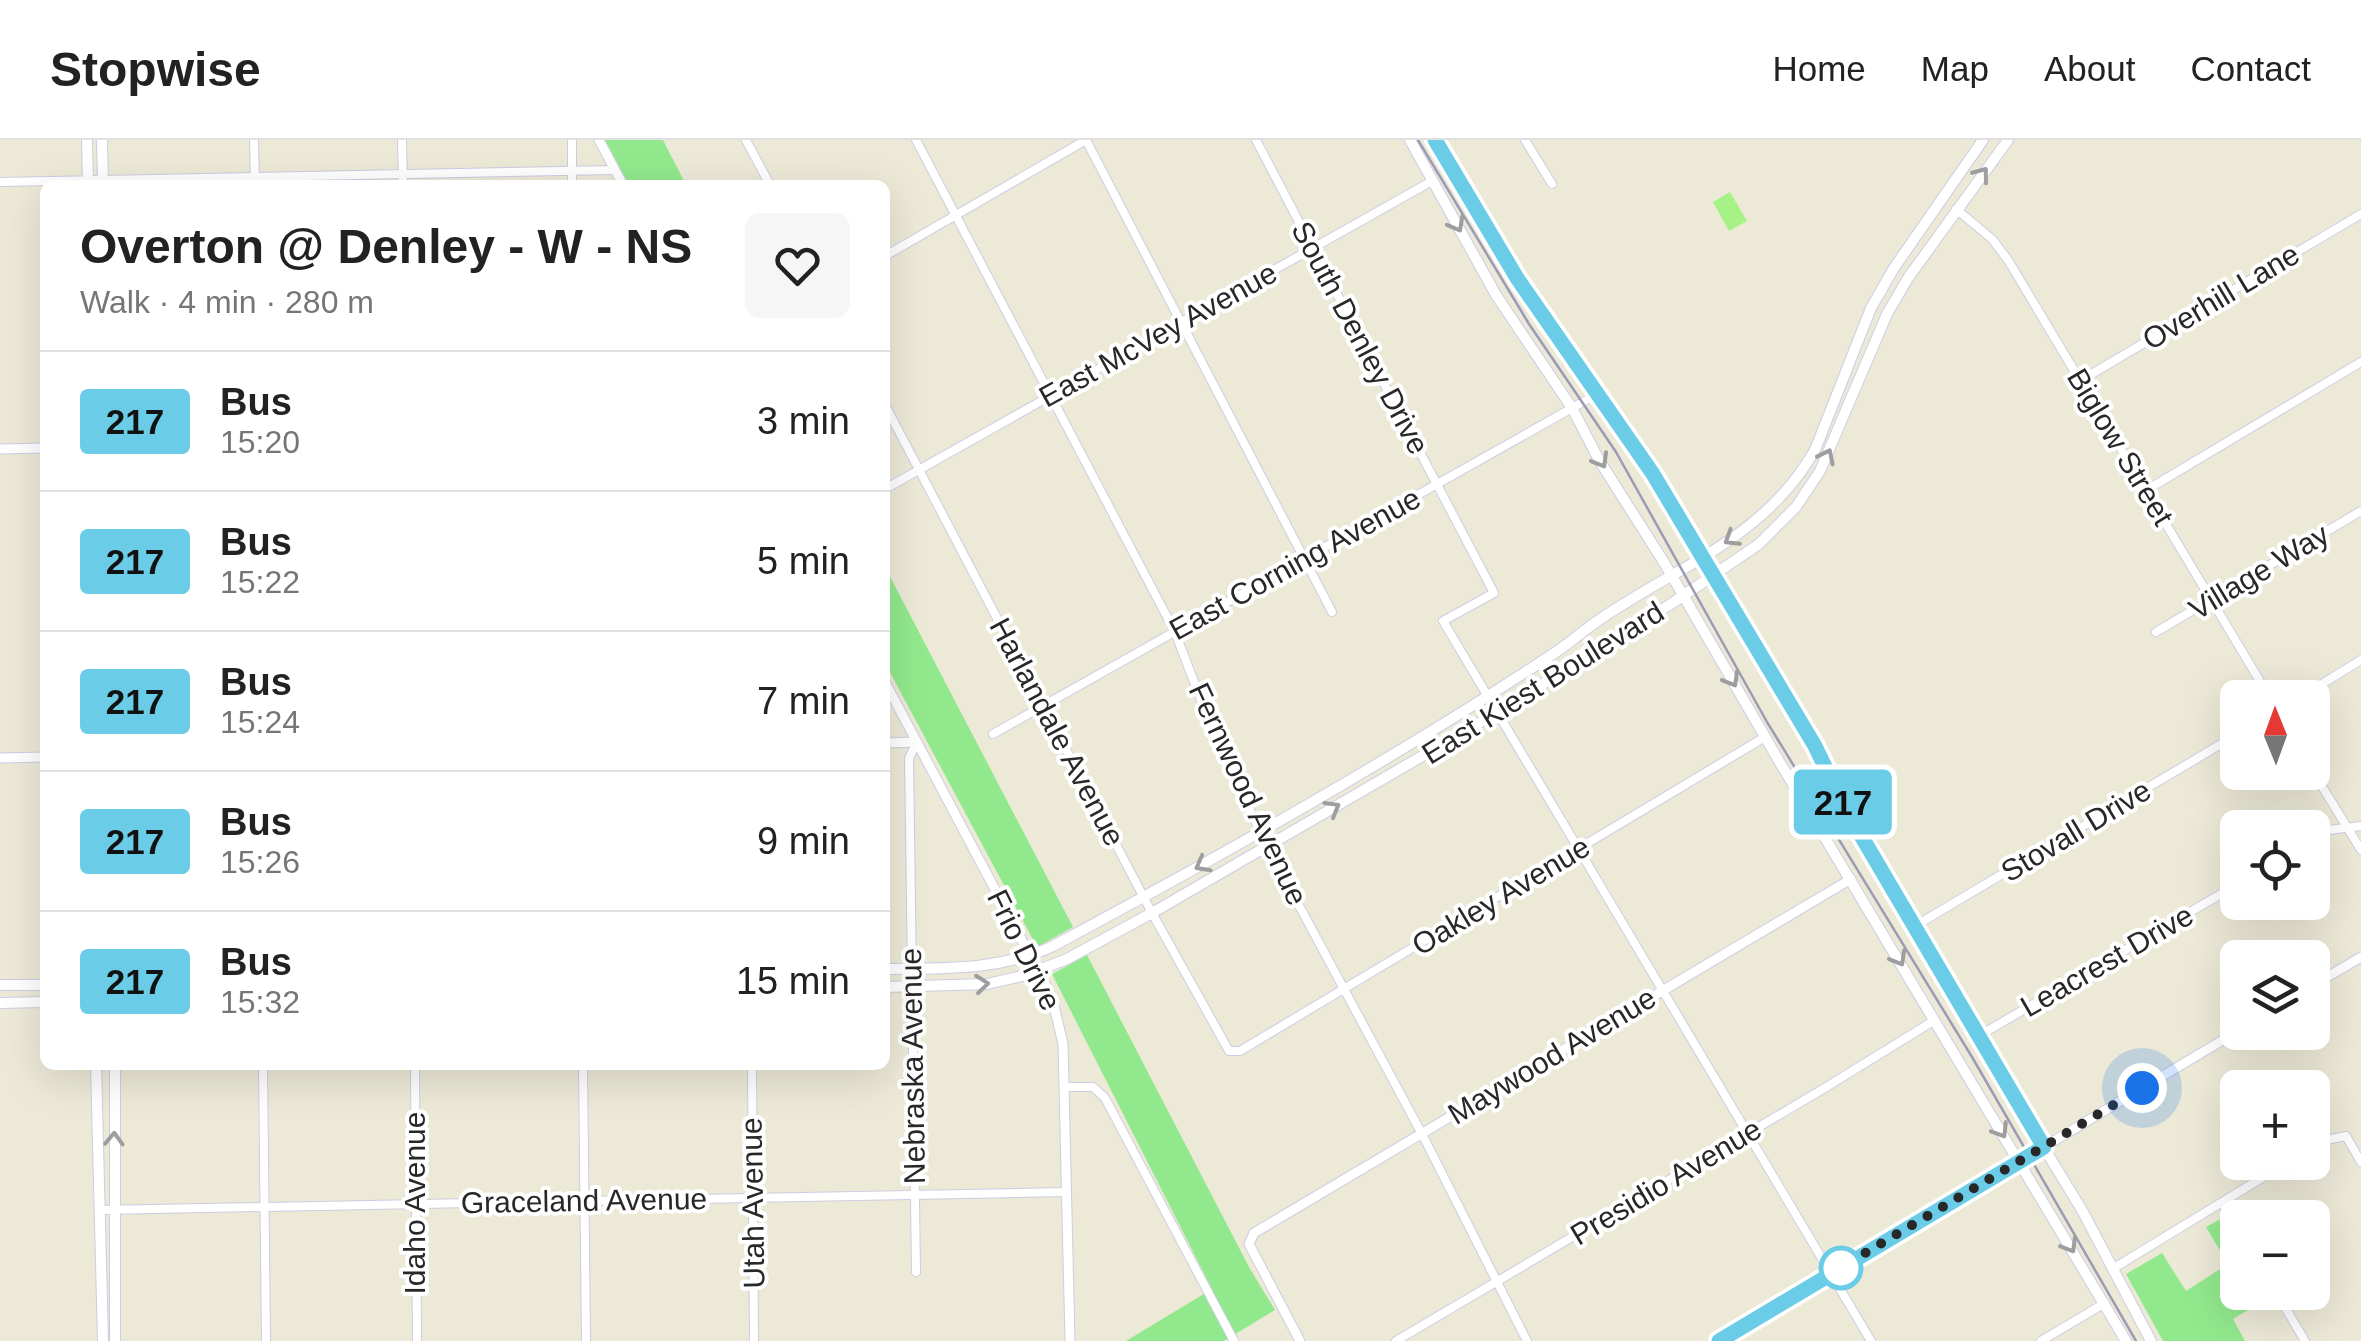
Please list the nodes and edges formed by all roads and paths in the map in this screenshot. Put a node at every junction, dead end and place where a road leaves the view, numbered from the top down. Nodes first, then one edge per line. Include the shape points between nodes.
1 (87, 140) edge
2 (102, 140) edge
3 (254, 140) edge
4 (402, 140) edge
5 (572, 140) edge
6 (599, 140) edge
7 (746, 140) edge
8 (916, 140) edge
9 (1086, 140) edge
10 (1256, 140) edge
11 (1410, 140) edge
12 (1436, 140) edge
13 (1526, 140) edge
14 (1982, 140) edge
15 (2008, 140) edge
16 (615, 170) junction
17 (572, 172) junction
18 (88, 180) edge
19 (103, 180) edge
20 (255, 180) edge
21 (403, 180) edge
22 (572, 180) edge
23 (620, 180) edge
24 (767, 180) edge
25 (1432, 181) junction
26 (0, 182) edge
27 (40, 182) edge
28 (1552, 184) dead end
29 (1941, 198) junction
30 (1956, 209) junction
31 (2361, 214) edge
32 (955, 216) junction
33 (1314, 248) junction
34 (890, 253) edge
35 (1181, 322) junction
36 (2361, 362) edge
37 (2080, 381) junction
38 (1597, 394) junction
39 (1049, 396) junction
40 (1572, 408) junction
41 (890, 415) edge
42 (40, 448) edge
43 (0, 449) edge
44 (918, 470) junction
45 (1437, 484) junction
46 (890, 486) edge
47 (2145, 492) junction
48 (2361, 511) edge
49 (1702, 557) junction
50 (1306, 560) junction
51 (1672, 575) junction
52 (1714, 576) junction
53 (1683, 596) junction
54 (2211, 600) junction
55 (1332, 612) dead end
56 (1175, 632) junction
57 (2156, 632) dead end
58 (2361, 660) edge
59 (2259, 680) edge
60 (2328, 680) edge
61 (890, 691) edge
62 (1488, 696) junction
63 (1044, 707) junction
64 (1498, 712) junction
65 (993, 734) dead end
66 (1765, 738) junction
67 (917, 742) junction
68 (890, 743) edge
69 (2220, 745) edge
70 (40, 757) edge
71 (0, 758) edge
72 (2324, 790) edge
73 (2361, 826) edge
74 (2347, 828) junction
75 (2330, 830) edge
76 (1262, 832) junction
77 (1268, 846) junction
78 (1579, 849) junction
79 (2361, 850) edge
80 (1852, 880) junction
81 (2220, 895) edge
82 (1144, 897) junction
83 (1152, 913) junction
84 (1915, 926) junction
85 (1030, 956) junction
86 (2361, 957) edge
87 (890, 969) edge
88 (912, 969) junction
89 (1038, 971) junction
90 (2330, 975) edge
91 (40, 984) edge
92 (0, 985) edge
93 (912, 987) junction
94 (890, 988) edge
95 (1344, 989) junction
96 (1662, 991) junction
97 (40, 1002) edge
98 (0, 1003) edge
99 (1935, 1020) junction
100 (1977, 1037) junction
101 (2220, 1042) edge
102 (1235, 1052) joint
103 (96, 1070) edge
104 (114, 1070) edge
105 (263, 1070) edge
106 (415, 1070) edge
107 (582, 1070) edge
108 (752, 1070) edge
109 (1065, 1087) junction
110 (1748, 1133) junction
111 (1422, 1134) junction
112 (2330, 1139) edge
113 (2044, 1147) junction
114 (2021, 1162) junction
115 (2361, 1162) edge
116 (2259, 1180) edge
117 (1066, 1192) junction
118 (915, 1195) junction
119 (752, 1197) junction
120 (2227, 1200) edge
121 (584, 1202) junction
122 (415, 1204) junction
123 (2220, 1204) edge
124 (264, 1207) junction
125 (107, 1210) junction
126 (2114, 1268) junction
127 (916, 1272) dead end
128 (1830, 1274) junction
129 (1496, 1282) junction
130 (2105, 1304) junction
131 (2287, 1310) edge
132 (102, 1341) edge
133 (115, 1341) edge
134 (266, 1341) edge
135 (416, 1341) edge
136 (586, 1341) edge
137 (754, 1341) edge
138 (1070, 1341) edge
139 (1234, 1341) edge
140 (1300, 1341) edge
141 (1396, 1341) edge
142 (1526, 1341) edge
143 (1719, 1341) edge
144 (1870, 1341) edge
145 (2041, 1341) edge
146 (2126, 1341) edge
147 (2151, 1341) edge
148 (2305, 1341) edge

1 - 18 main road
2 - 19 main road
3 - 20 street
4 - 21 street
5 - 17 street
6 - 16 street
7 - 24 street
8 - 32 street, Fernwood Avenue
9 - 32 street
9 - 35 street
10 - 33 street, South Denley Drive
11 - 25 main road
12 - 38 main road via 1517,278
13 - 28 street
14 - 29 main road, East Kiest Boulevard
30 -> 15 main road, East Kiest Boulevard
16 - 17 street
16 - 23 street
17 - 21 street
17 - 22 street
25 - 33 street, East McVey Avenue
25 -> 40 main road
26 - 27 street
29 - 30 main road
29 -> 49 main road, East Kiest Boulevard via 1894,268 1815,450 1791,488 1760,520
30 - 37 street, Biglow Street via 2008,260
52 -> 30 main road, East Kiest Boulevard via 1770,534 1820,471 1871,345
31 - 37 street, Overhill Lane
32 - 34 street
32 - 39 street, Fernwood Avenue
33 - 35 street, East McVey Avenue
33 - 45 street, South Denley Drive
35 - 39 street, East McVey Avenue
35 - 50 street
36 - 47 street
37 - 47 street, Biglow Street
38 - 40 street, East Corning Avenue
38 - 49 main road
39 - 44 street, East McVey Avenue
39 - 56 street, Fernwood Avenue
40 - 45 street, East Corning Avenue
40 -> 51 main road
41 - 44 street, Harlandale Avenue
42 - 43 street
44 - 46 street, East McVey Avenue
44 - 63 street, Harlandale Avenue
45 - 50 street, East Corning Avenue
45 - 62 street, South Denley Drive via 1494,593 1443,621
47 - 54 street, Biglow Street
48 - 54 street, Village Way
49 - 51 main road, East Kiest Boulevard
49 - 52 main road
50 - 55 street
50 - 56 street, East Corning Avenue
51 - 53 main road
51 - 62 main road, East Kiest Boulevard
52 - 53 main road, East Kiest Boulevard
52 - 84 main road
53 - 64 main road, East Kiest Boulevard
53 -> 66 main road
54 - 57 street, Village Way
54 - 59 street, Biglow Street
56 - 63 street, East Corning Avenue
56 - 76 street, Fernwood Avenue
58 - 60 street
61 - 67 street, Frio Drive
62 - 64 street, South Denley Drive
62 - 76 main road, East Kiest Boulevard
63 - 65 street, East Corning Avenue
63 - 82 street, Harlandale Avenue
77 -> 64 main road, East Kiest Boulevard
64 - 78 street, South Denley Drive
66 - 78 street, Oakley Avenue
66 - 80 main road
67 - 68 street
67 - 85 street, Frio Drive
67 - 88 street, Nebraska Avenue via 908,758
69 - 84 street, Stovall Drive
70 - 71 street
72 - 74 street
73 - 74 street
74 - 75 street
74 - 79 street
76 - 77 street, Fernwood Avenue
76 -> 82 main road, East Kiest Boulevard
77 - 83 main road, East Kiest Boulevard
77 - 95 street, Fernwood Avenue
78 - 95 street, Oakley Avenue
78 - 96 street, South Denley Drive
80 - 96 street, Maywood Avenue
80 -> 99 main road
81 - 100 street, Leacrest Drive
82 - 83 street, Harlandale Avenue
82 - 85 main road, East Kiest Boulevard
83 - 89 main road, East Kiest Boulevard
83 - 102 street, Harlandale Avenue via 1224,1047
84 - 100 main road
85 - 88 main road, East Kiest Boulevard via 987,966
85 - 89 street, Frio Drive
86 - 90 street
87 - 88 main road, East Kiest Boulevard
88 - 93 street, Nebraska Avenue
93 -> 89 main road, East Kiest Boulevard via 987,984
89 - 109 street, Frio Drive via 1060,1022
91 - 92 main road
93 - 94 main road, East Kiest Boulevard
93 - 118 street, Nebraska Avenue
95 - 102 street, Oakley Avenue
95 - 111 street, Fernwood Avenue
96 - 110 street, South Denley Drive
96 - 111 street, Maywood Avenue
97 - 98 main road
99 - 110 street, Presidio Avenue
99 -> 114 main road
100 - 113 main road
101 - 113 street
103 - 125 main road
125 -> 104 main road
105 - 124 street
106 - 122 street, Idaho Avenue
107 - 121 street
108 - 119 street, Utah Avenue
109 - 117 street, Frio Drive
109 - 139 street via 1094,1087 1105,1098
110 - 128 street, South Denley Drive
110 - 129 street, Presidio Avenue
111 - 129 street, Fernwood Avenue
111 - 140 street, Maywood Avenue via 1254,1233 1249,1244
112 - 115 street via 2346,1136
113 - 114 street
113 - 126 main road
114 - 128 street
114 -> 130 main road
116 - 120 street
117 - 118 street, Graceland Avenue
117 - 138 street, Frio Drive
118 - 119 street, Graceland Avenue
118 - 127 street, Nebraska Avenue
119 - 121 street, Graceland Avenue
119 - 137 street, Utah Avenue
121 - 122 street, Graceland Avenue
121 - 136 street
122 - 124 street, Graceland Avenue
122 - 135 street, Idaho Avenue
123 - 126 street
124 - 125 street, Graceland Avenue
124 - 134 street
125 - 132 main road
125 - 133 main road
126 - 147 main road
128 - 143 street
128 - 144 street, South Denley Drive
129 - 141 street, Presidio Avenue
129 - 142 street, Fernwood Avenue
130 - 145 street
130 - 146 main road
131 - 148 street

